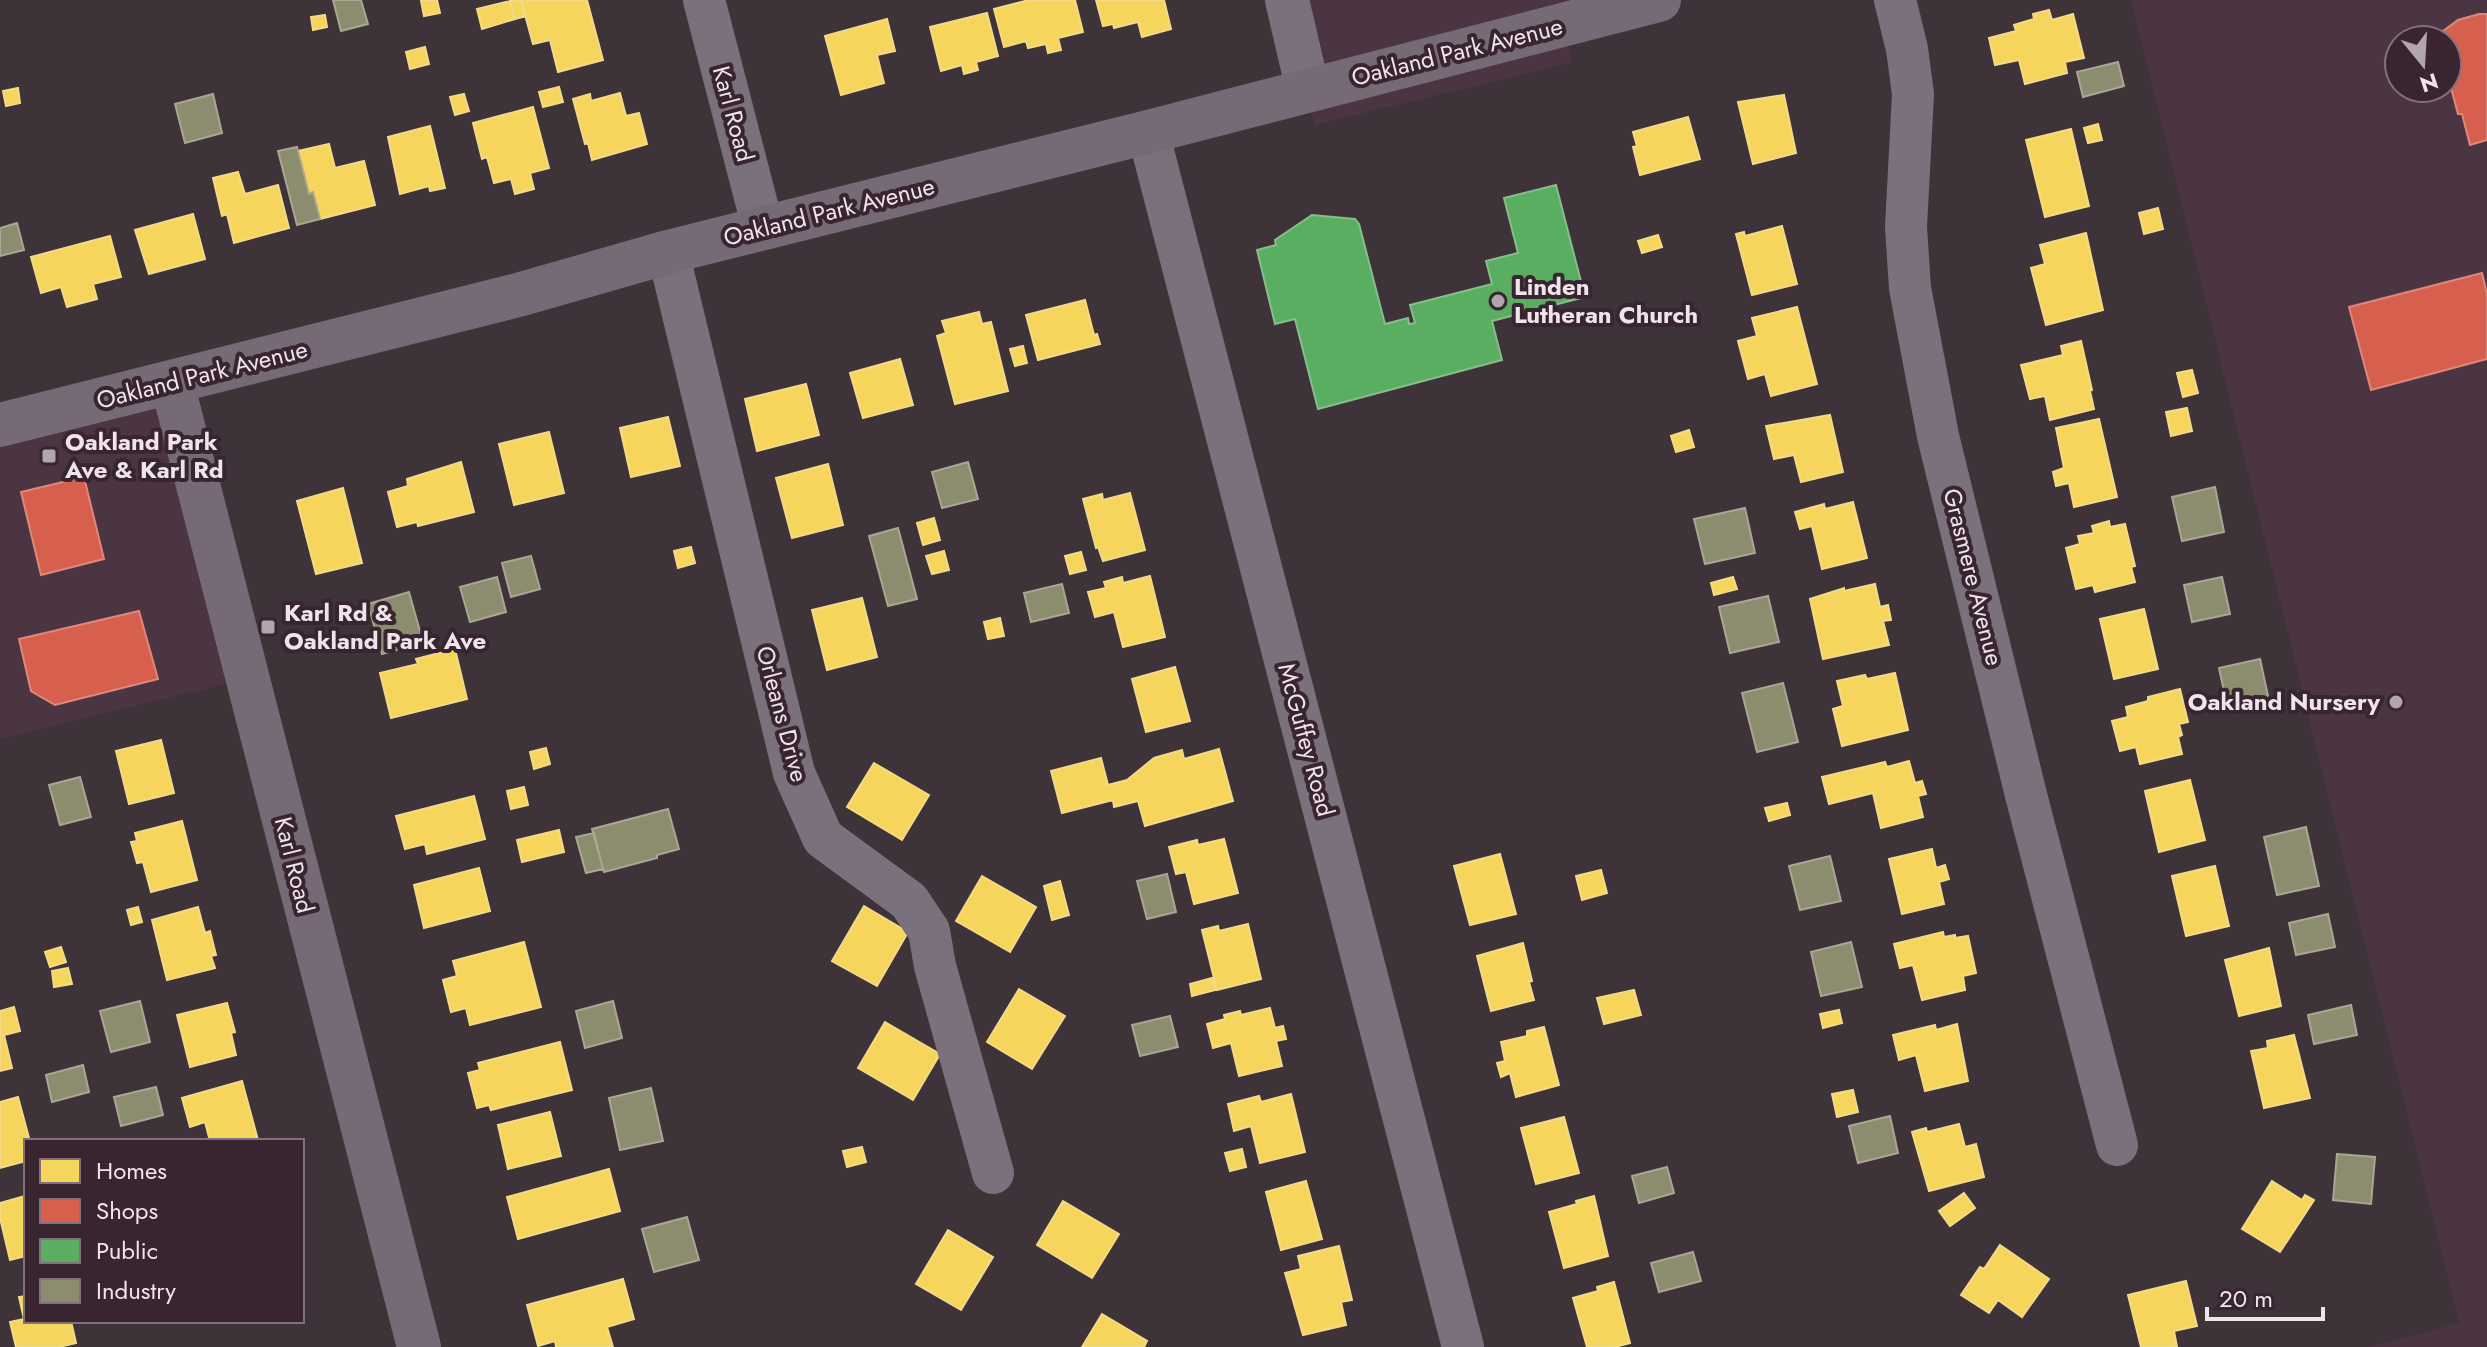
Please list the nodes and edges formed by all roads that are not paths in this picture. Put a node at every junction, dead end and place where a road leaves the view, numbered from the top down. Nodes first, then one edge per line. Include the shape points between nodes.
1 (704, 0) edge
2 (1287, 0) edge
3 (1659, 0) edge
4 (1895, 0) edge
5 (1308, 90) junction
6 (1148, 132) junction
7 (763, 228) junction
8 (668, 252) junction
9 (172, 383) junction
10 (0, 425) edge
11 (2117, 1145) dead end
12 (993, 1173) dead end
13 (419, 1347) edge
14 (1463, 1347) edge

1 - 7 street, Karl Road
2 - 5 street
3 - 5 main road, Oakland Park Avenue
4 - 11 street, Grasmere Avenue via 1913,94 1906,227 1910,288 1938,436
5 - 6 main road, Oakland Park Avenue
6 - 7 main road, Oakland Park Avenue
6 - 14 street, McGuffey Road
7 - 8 main road, Oakland Park Avenue
8 - 9 main road, Oakland Park Avenue
8 - 12 street, Orleans Drive via 794,773 823,838 909,901 929,931
9 - 10 main road, Oakland Park Avenue
9 - 13 main road, Karl Road

